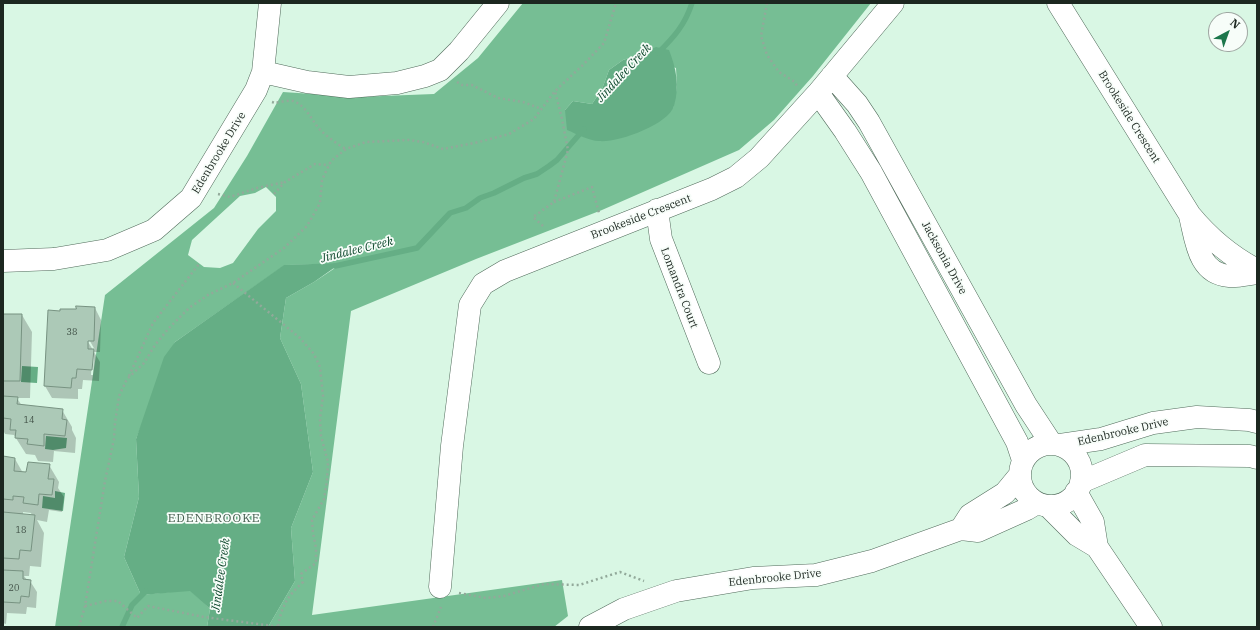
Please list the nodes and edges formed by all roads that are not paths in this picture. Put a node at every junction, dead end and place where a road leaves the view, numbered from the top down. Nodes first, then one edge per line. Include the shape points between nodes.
1 (270, 3) edge
2 (498, 3) edge
3 (893, 3) edge
4 (1051, 3) edge
5 (1063, 11) edge
6 (263, 72) junction
7 (832, 76) junction
8 (814, 98) junction
9 (657, 210) junction
10 (1190, 215) junction
11 (3, 261) edge
12 (1257, 270) edge
13 (1257, 273) edge
14 (709, 363) dead end
15 (1257, 422) edge
16 (1055, 444) junction
17 (1257, 458) edge
18 (1021, 468) junction
19 (1079, 487) junction
20 (1043, 504) junction
21 (961, 529) junction
22 (1097, 547) junction
23 (440, 587) road end
24 (590, 627) edge
25 (1151, 627) edge

1 - 6 street, Edenbrooke Drive
2 - 6 street via 459,51 440,70 425,76 397,83 349,87 306,82
3 - 7 street, Brookeside Crescent
4 - 5 street, Brookeside Crescent
5 - 10 street, Brookeside Crescent
6 - 11 street, Edenbrooke Drive via 256,90 191,198 154,230 107,250 54,259
7 - 8 street, Brookeside Crescent
7 - 16 street, Jacksonia Drive via 869,122 1026,405
8 - 9 street, Brookeside Crescent via 759,158 736,177
8 - 18 street via 844,131 871,172 1017,442
9 - 14 street, Lomandra Court via 661,239
9 - 23 street, Brookeside Crescent via 504,270 483,284 470,305 452,446
10 - 12 street, Brookeside Crescent via 1221,247
10 - 13 street, Brookeside Crescent via 1199,253 1209,268 1230,276
15 - 16 street, Edenbrooke Drive via 1197,417 1153,423 1101,439
16 - 18 street via 1042,444 1034,448 1028,453
16 - 19 street via 1068,449 1080,464 1082,473
17 - 19 street via 1145,455
18 - 20 street via 1021,484 1025,492 1030,498
18 - 21 street via 1006,493 970,515
19 - 20 street via 1069,500 1059,505
19 - 22 street via 1092,522
20 - 21 street, Edenbrooke Drive via 978,531
20 - 22 street via 1077,535
21 - 24 street, Edenbrooke Drive via 872,561 816,575 753,578 676,591 624,609
22 - 25 street

